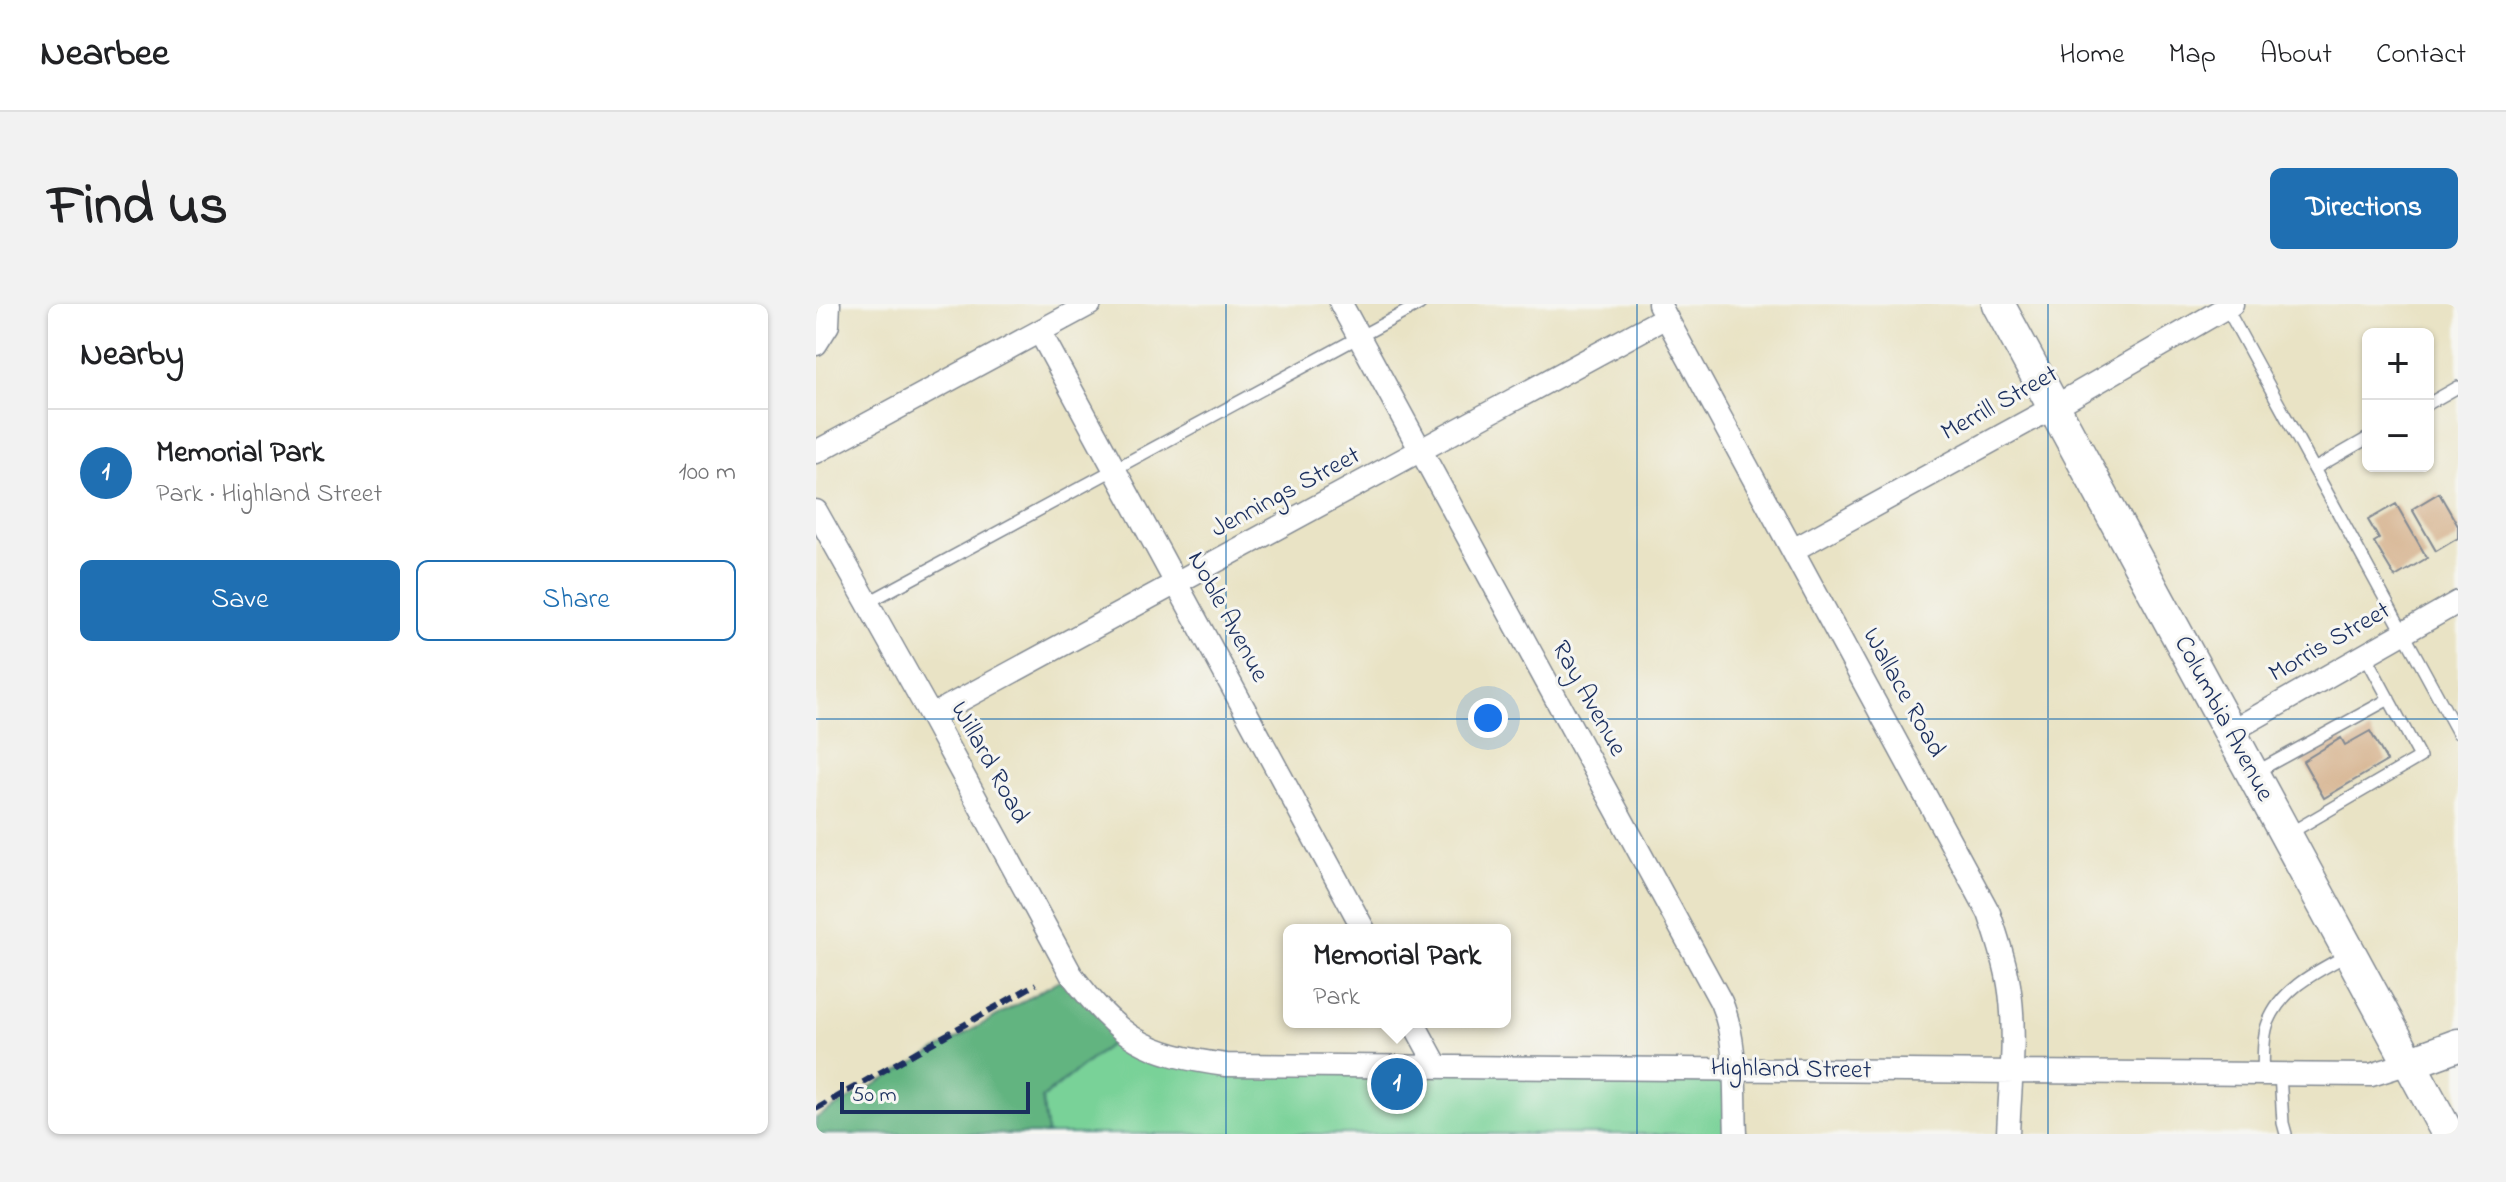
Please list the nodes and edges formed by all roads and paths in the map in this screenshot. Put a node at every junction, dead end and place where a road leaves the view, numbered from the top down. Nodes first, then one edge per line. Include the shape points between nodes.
1 (829, 304) edge
2 (1090, 304) edge
3 (1341, 304) edge
4 (1420, 304) edge
5 (1998, 304) edge
6 (2229, 306) edge
7 (1663, 311) edge
8 (1040, 332) junction
9 (1360, 337) junction
10 (816, 344) edge
11 (2458, 387) edge
12 (2434, 401) edge
13 (2054, 407) junction
14 (2362, 441) edge
15 (816, 452) edge
16 (1421, 452) junction
17 (1114, 469) junction
18 (2314, 469) junction
19 (816, 511) edge
20 (1793, 550) junction
21 (1177, 584) junction
22 (2458, 602) edge
23 (867, 603) junction
24 (2403, 633) junction
25 (2365, 655) junction
26 (2389, 699) junction
27 (931, 716) junction
28 (2230, 732) junction
29 (2458, 733) edge
30 (2253, 774) junction
31 (2286, 836) junction
32 (1361, 924) edge
33 (2350, 954) junction
34 (1416, 1028) edge
35 (1124, 1033) joint
36 (2458, 1045) edge
37 (2409, 1063) junction
38 (1437, 1066) junction
39 (1733, 1069) junction
40 (2010, 1073) junction
41 (2272, 1074) junction
42 (1736, 1134) edge
43 (2008, 1134) edge
44 (2286, 1134) edge
45 (2448, 1134) edge

1 - 10 street via 828,325
2 - 8 street
3 - 9 street, Ray Avenue
4 - 9 lane
5 - 13 street, Columbia Avenue
6 - 13 street, Merrill Street
6 - 18 lane
7 - 16 street, Jennings Street
7 - 20 street, Wallace Road
8 - 15 street
8 - 17 street, Noble Avenue
9 - 16 street, Ray Avenue
9 - 17 lane
11 - 12 lane
13 - 20 street, Merrill Street
13 - 28 street, Columbia Avenue
14 - 18 lane
16 - 21 street, Jennings Street
16 - 39 street, Ray Avenue via 1721,1002
17 - 21 street, Noble Avenue
17 - 23 lane
18 - 24 lane
19 - 23 street, Willard Road
20 - 40 street, Wallace Road via 1989,913 2009,987
21 - 27 street, Jennings Street
21 - 32 street, Noble Avenue
22 - 24 street, Morris Street
23 - 27 street, Willard Road
24 - 25 street, Morris Street
24 - 29 lane
25 - 26 lane
25 - 28 street, Morris Street
26 - 30 lane
26 - 31 lane via 2420,757
27 - 35 street, Willard Road via 1071,974
28 - 30 street, Columbia Avenue
30 - 31 street, Columbia Avenue
31 - 33 street, Columbia Avenue
33 - 37 street, Columbia Avenue
33 - 41 lane via 2302,980 2280,1003 2265,1035
34 - 38 street
35 - 38 street, Highland Street via 1174,1056 1226,1065
36 - 37 street, Highland Street
37 - 41 street, Highland Street via 2371,1075
37 - 45 street, Columbia Avenue
38 - 39 street, Highland Street
39 - 40 street, Highland Street
39 - 42 street, Ray Avenue
40 - 41 street, Highland Street
40 - 43 street, Wallace Road
41 - 44 lane

